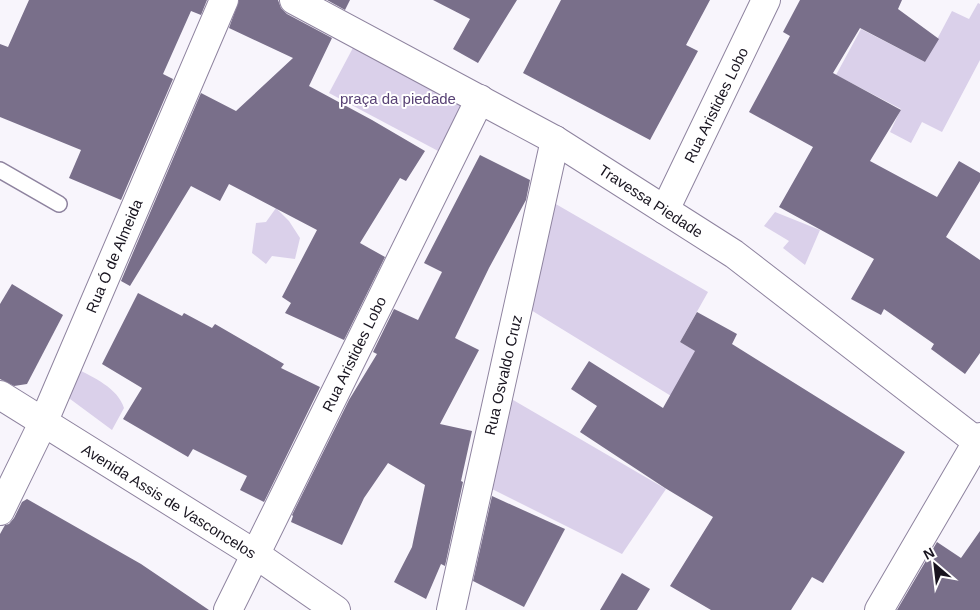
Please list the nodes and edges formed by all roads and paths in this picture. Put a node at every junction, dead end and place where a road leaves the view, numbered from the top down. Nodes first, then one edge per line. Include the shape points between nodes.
1 (224, 0) edge
2 (294, 0) edge
3 (766, 0) edge
4 (480, 99) junction
5 (555, 140) junction
6 (0, 170) edge
7 (60, 204) dead end
8 (665, 210) junction
9 (0, 395) edge
10 (43, 423) junction
11 (979, 441) edge
12 (0, 511) edge
13 (255, 554) junction
14 (228, 610) edge
15 (336, 610) edge
16 (450, 610) edge
17 (879, 610) edge

1 - 10 street, Rua Ó de Almeida
2 - 4 street, Travessa Piedade
3 - 8 street, Rua Aristides Lobo
4 - 5 street, Travessa Piedade
4 - 13 street, Rua Aristides Lobo
5 - 8 street, Travessa Piedade
5 - 16 street, Rua Osvaldo Cruz
6 - 7 lane
8 - 11 street, Travessa Piedade via 734,254
9 - 10 street, Avenida Assis de Vasconcelos
10 - 12 street, Rua Ó de Almeida
10 - 13 street, Avenida Assis de Vasconcelos
11 - 17 street
13 - 14 street, Rua Aristides Lobo
13 - 15 street, Avenida Assis de Vasconcelos

